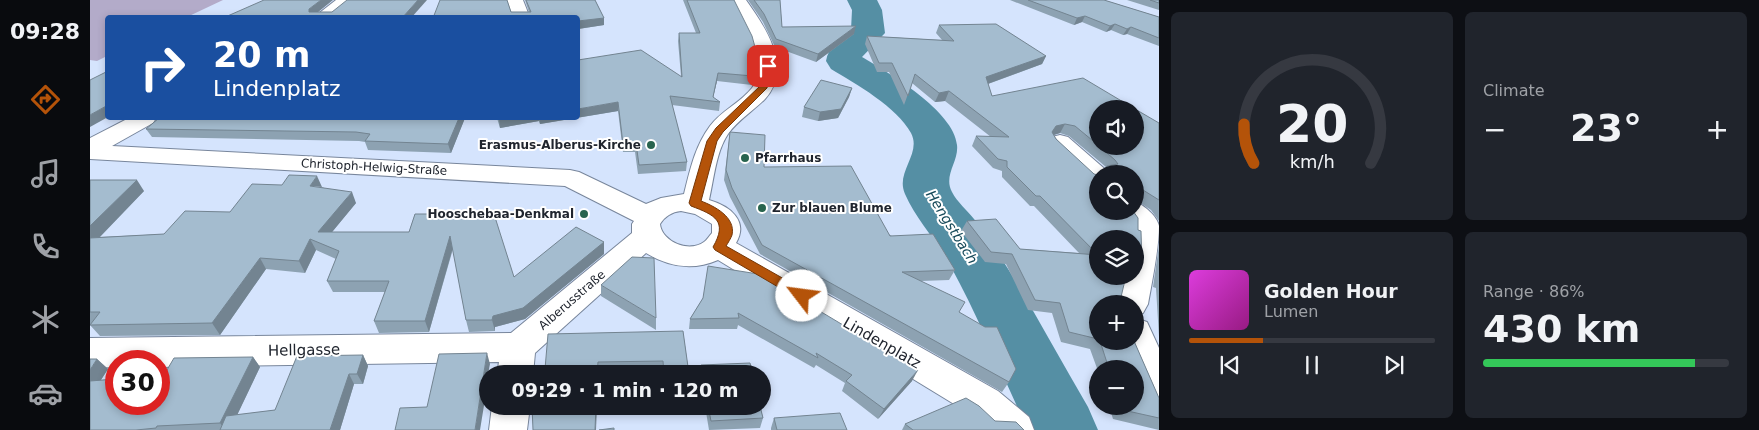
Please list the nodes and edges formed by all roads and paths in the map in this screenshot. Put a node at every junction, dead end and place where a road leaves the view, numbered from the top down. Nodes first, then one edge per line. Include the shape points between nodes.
1 (347, 0) edge
2 (515, 0) edge
3 (738, 0) edge
4 (325, 15) edge
5 (521, 15) edge
6 (140, 120) edge
7 (1060, 142) edge
8 (90, 148) edge
9 (90, 152) edge
10 (1089, 169) edge
11 (695, 203) junction
12 (1141, 220) edge
13 (648, 226) junction
14 (719, 247) junction
15 (1134, 295) edge
16 (1143, 350) edge
17 (90, 353) edge
18 (516, 360) edge
19 (1159, 389) edge
20 (510, 415) edge
21 (508, 430) edge
22 (1015, 430) edge

1 - 4 street
2 - 5 street
3 - 11 street via 756,26 764,48 768,66 764,86 712,141
6 - 8 street
7 - 10 street
9 - 13 street, Christoph-Helwig-Straße via 570,178
11 - 13 street via 659,207
11 - 14 street via 713,210 725,223 726,234
12 - 15 street via 1147,232
13 - 14 street via 656,247 677,256 706,255
13 - 18 street, Alberusstraße
14 - 22 street, Lindenplatz via 985,403
16 - 19 street
17 - 18 street, Hellgasse
20 - 21 street

